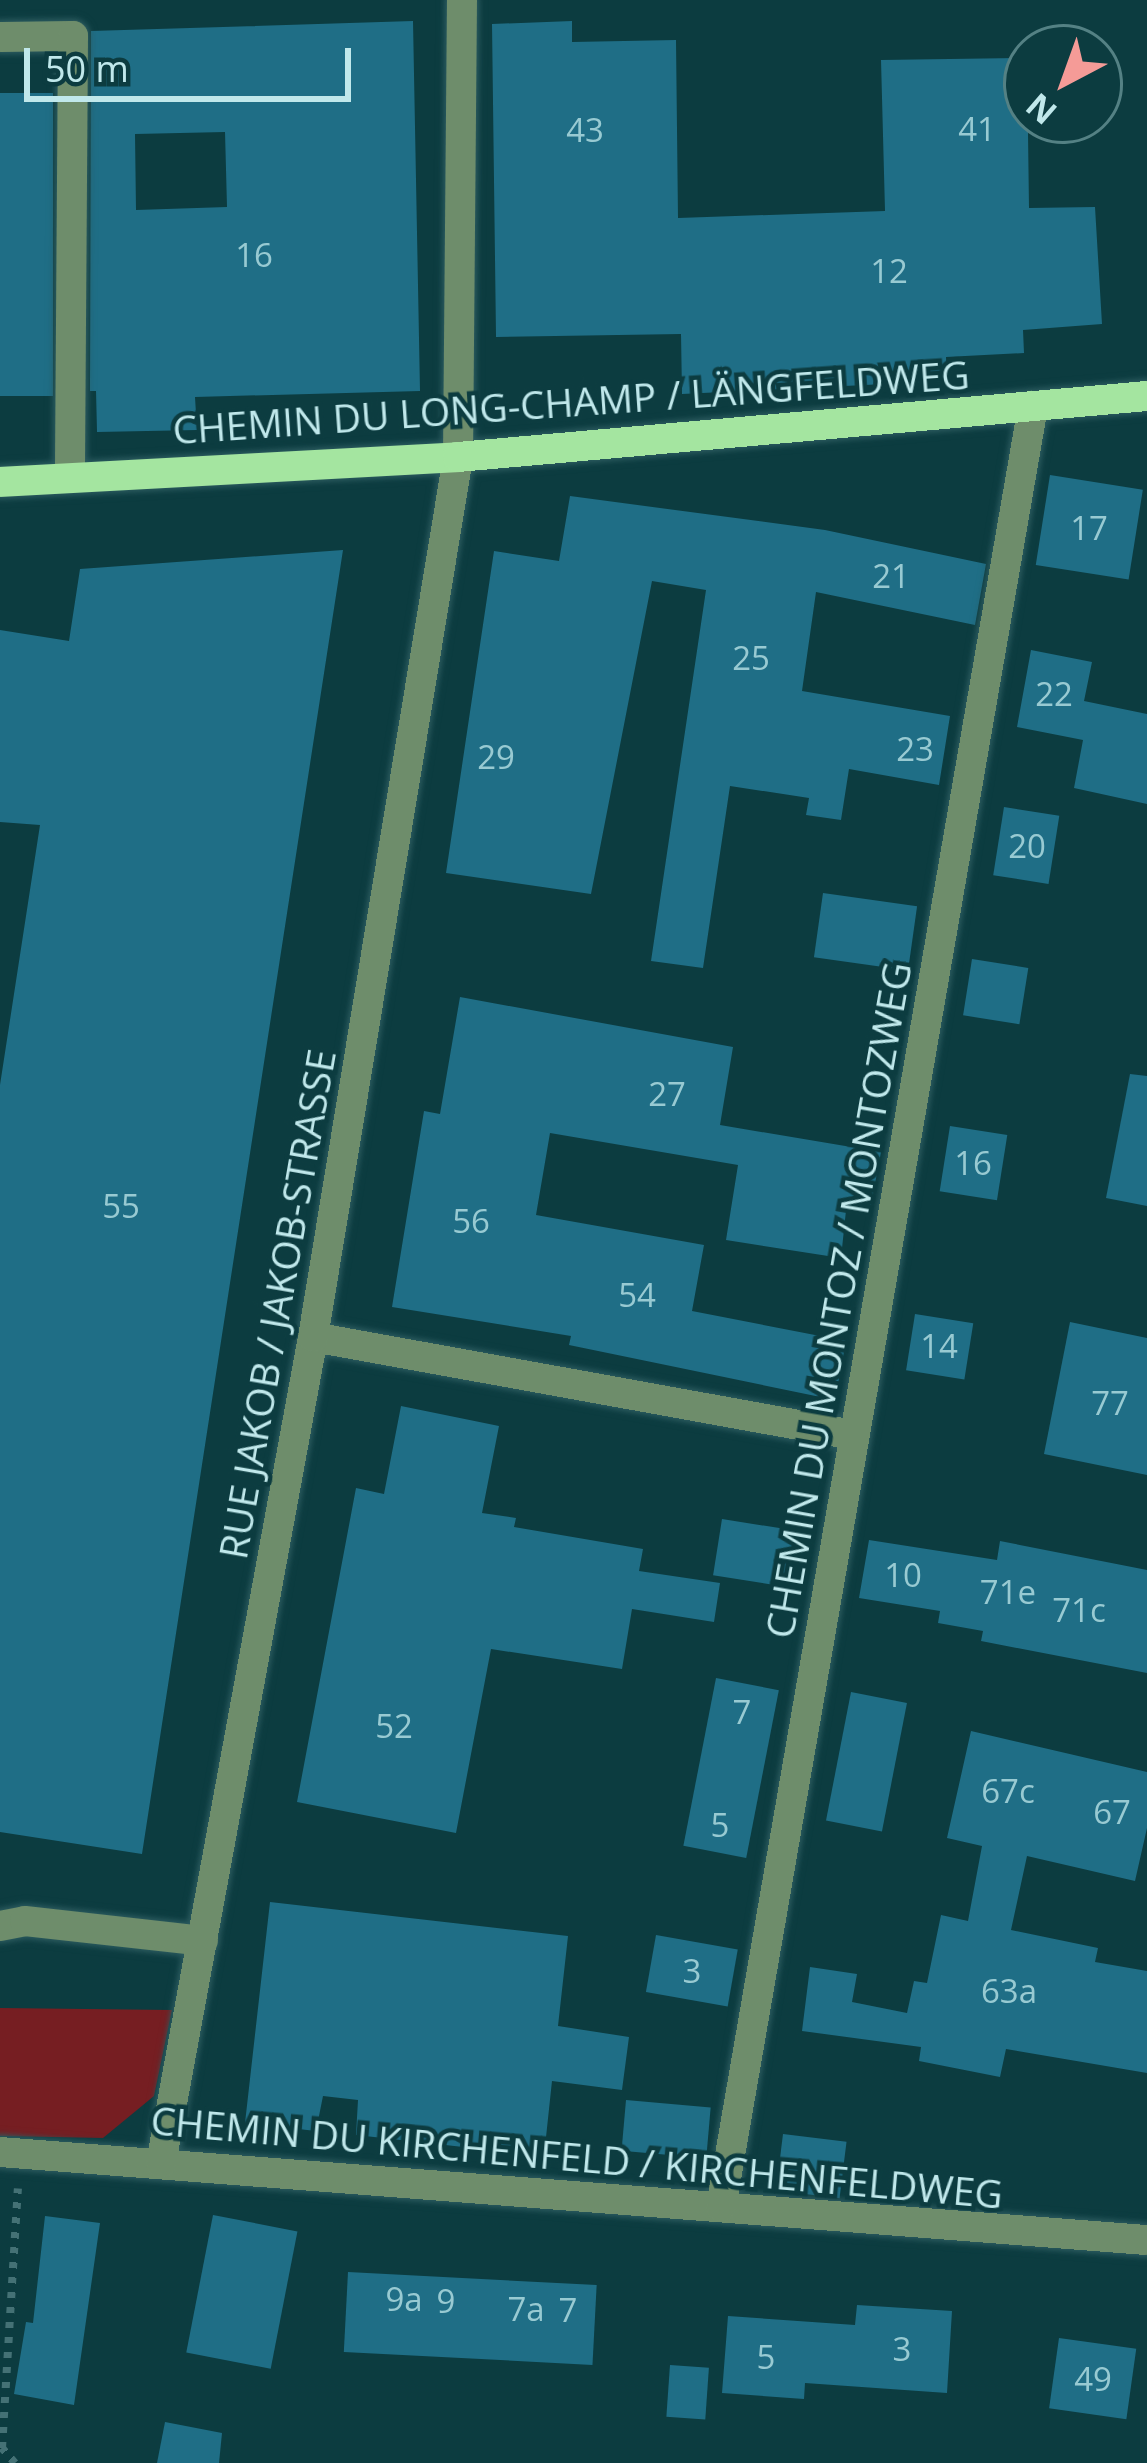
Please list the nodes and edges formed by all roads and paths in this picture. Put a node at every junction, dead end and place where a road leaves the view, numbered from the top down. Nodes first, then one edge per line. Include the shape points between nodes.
1 (461, 0) edge
2 (0, 37) edge
3 (1147, 396) edge
4 (1033, 406) junction
5 (458, 457) junction
6 (70, 477) junction
7 (0, 482) edge
8 (313, 1337) junction
9 (854, 1435) junction
10 (0, 1926) edge
11 (203, 1941) junction
12 (10, 2153) edge
13 (160, 2163) junction
14 (721, 2207) junction
15 (1147, 2240) edge
16 (15, 2463) edge

1 - 5 street, RUE JAKOB / JAKOB-STRASSE
2 - 6 street via 73,35
3 - 4 main road, CHEMIN DU LONG-CHAMP / LÄNGFELDWEG
4 - 5 main road, CHEMIN DU LONG-CHAMP / LÄNGFELDWEG
4 - 9 street, CHEMIN DU MONTOZ / MONTOZWEG
5 - 6 main road, CHEMIN DU LONG-CHAMP / LÄNGFELDWEG
5 - 8 street, RUE JAKOB / JAKOB-STRASSE
6 - 7 main road, CHEMIN DU LONG-CHAMP / LÄNGFELDWEG
8 - 9 street
8 - 11 street, RUE JAKOB / JAKOB-STRASSE
9 - 14 street, CHEMIN DU MONTOZ / MONTOZWEG
10 - 11 street via 25,1921
11 - 13 street, RUE JAKOB / JAKOB-STRASSE
12 - 13 street, CHEMIN DU KIRCHENFELD / KIRCHENFELDWEG
12 - 16 path via 2,2448
13 - 14 street, CHEMIN DU KIRCHENFELD / KIRCHENFELDWEG
14 - 15 street, CHEMIN DU KIRCHENFELD / KIRCHENFELDWEG via 916,2229

